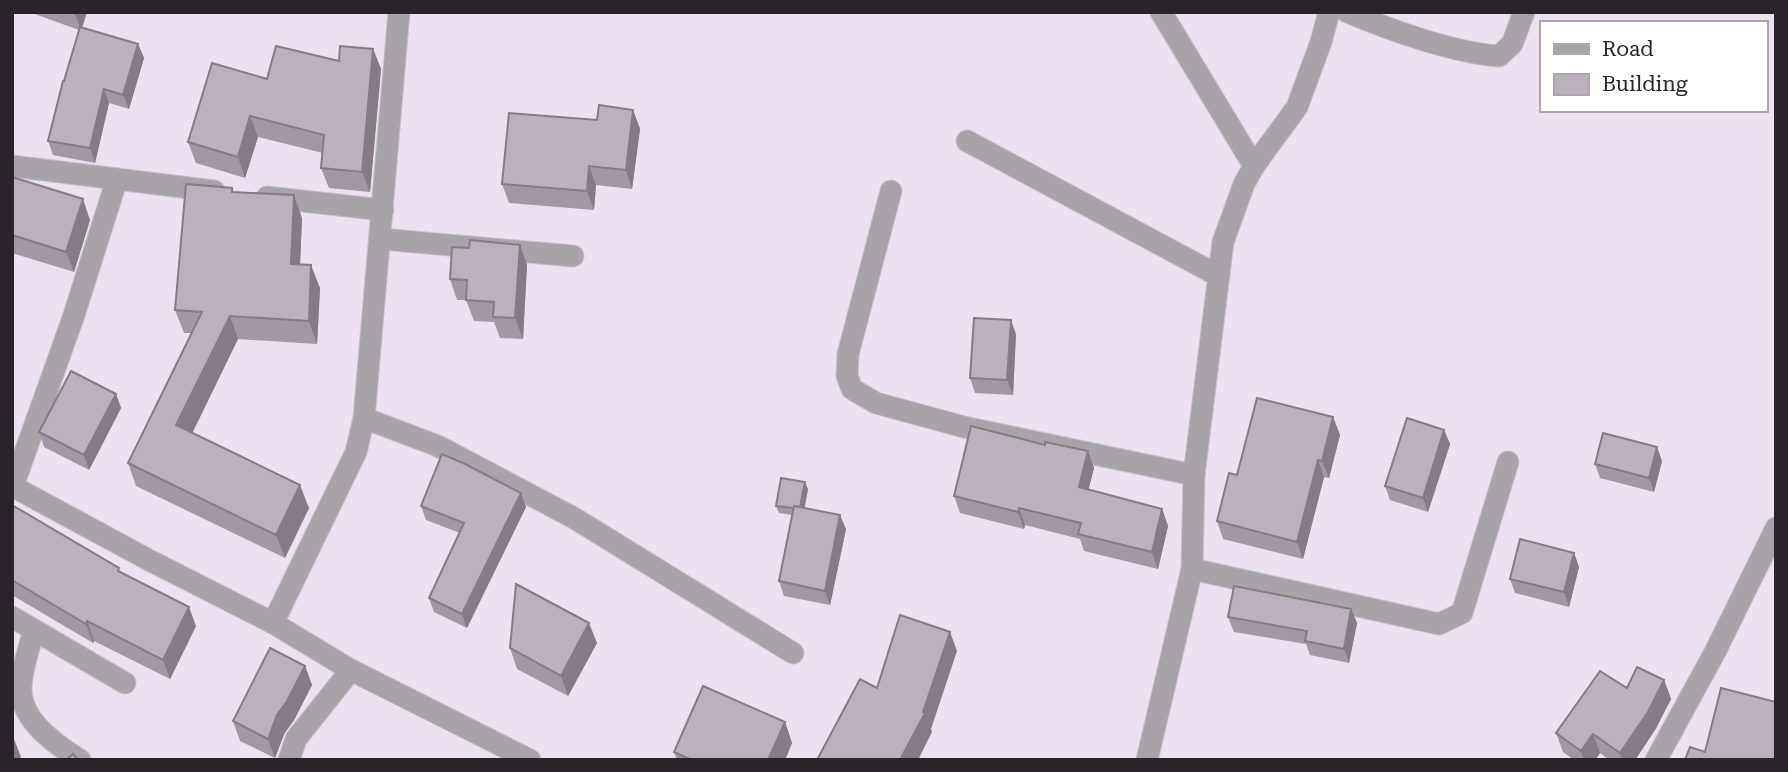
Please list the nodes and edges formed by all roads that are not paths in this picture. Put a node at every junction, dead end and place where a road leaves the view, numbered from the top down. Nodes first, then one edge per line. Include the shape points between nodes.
1 (399, 12) edge
2 (1161, 12) edge
3 (1329, 12) edge
4 (1347, 12) edge
5 (1524, 12) edge
6 (967, 141) dead end
7 (12, 166) edge
8 (1254, 166) junction
9 (117, 179) junction
10 (891, 191) dead end
11 (383, 211) junction
12 (381, 239) junction
13 (573, 256) dead end
14 (1219, 276) junction
15 (364, 418) junction
16 (1508, 462) dead end
17 (1194, 475) junction
18 (13, 486) edge
19 (1776, 528) edge
20 (1192, 569) junction
21 (12, 617) edge
22 (274, 623) junction
23 (34, 630) junction
24 (793, 653) dead end
25 (351, 670) junction
26 (125, 683) dead end
27 (80, 760) edge
28 (289, 760) edge
29 (530, 760) edge
30 (1147, 760) edge
31 (1656, 760) edge

1 - 11 street
2 - 8 street
3 - 8 street via 1297,107
4 - 5 street via 1386,28 1499,56 1512,44
6 - 14 street
7 - 9 street
8 - 14 street via 1223,242
9 - 11 street
9 - 18 street
10 - 17 street via 848,354 852,389 876,403 964,427
11 - 12 street
12 - 13 street
12 - 15 street
14 - 17 street
15 - 22 street via 356,452
15 - 24 street via 438,446 574,518
16 - 20 street via 1462,613 1439,624
17 - 20 street
18 - 22 street
19 - 31 street
20 - 30 street
21 - 23 street
22 - 25 street
23 - 26 street
23 - 27 street via 21,692 27,710 31,719
25 - 28 street via 296,739
25 - 29 street

